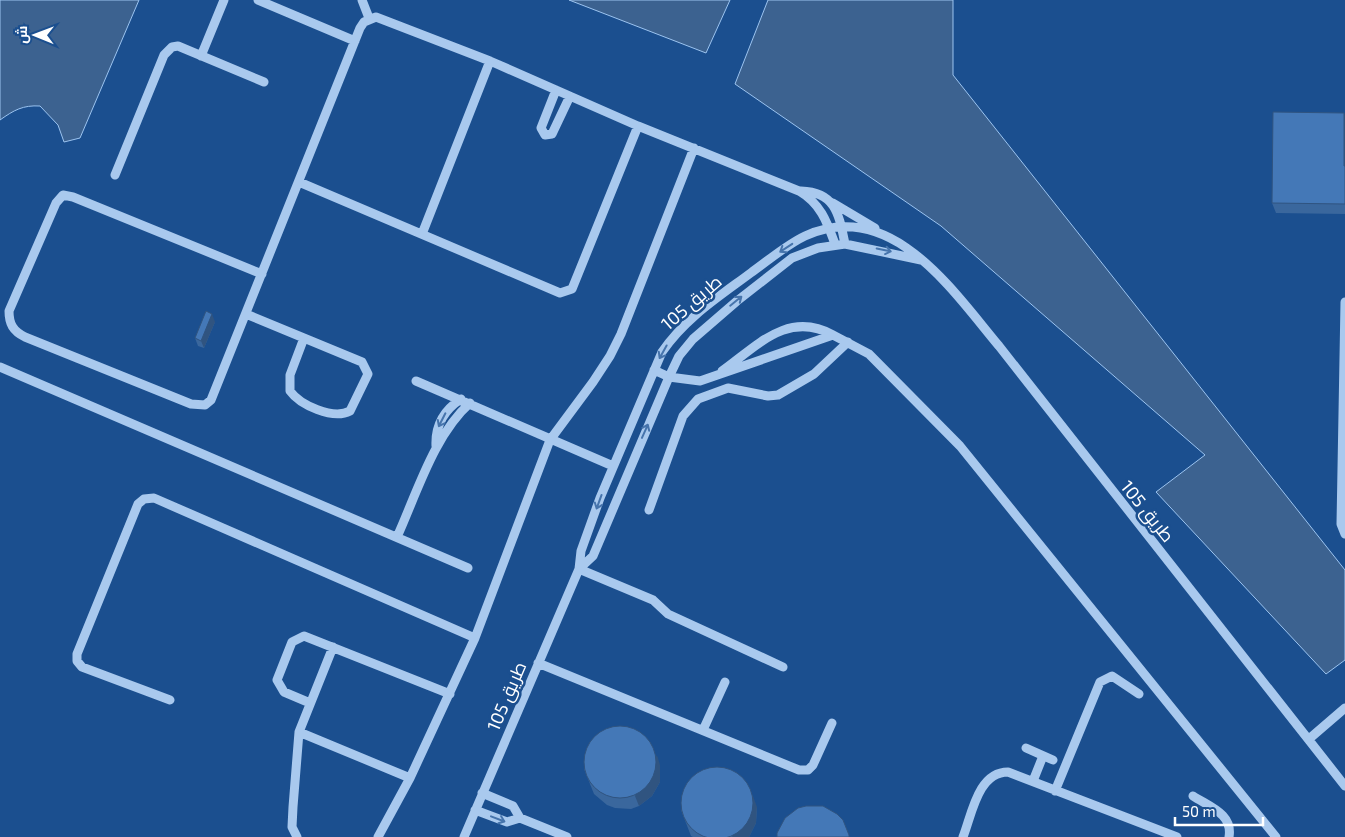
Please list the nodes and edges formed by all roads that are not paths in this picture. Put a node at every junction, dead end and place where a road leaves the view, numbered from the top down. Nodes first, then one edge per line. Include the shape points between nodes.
1 (224, 0) edge
2 (258, 0) edge
3 (362, 0) edge
4 (370, 18) junction
5 (354, 42) junction
6 (200, 56) junction
7 (490, 61) junction
8 (264, 82) dead end
9 (556, 90) junction
10 (570, 96) junction
11 (638, 126) junction
12 (694, 148) junction
13 (115, 175) dead end
14 (299, 182) junction
15 (799, 191) junction
16 (832, 202) junction
17 (841, 228) junction
18 (830, 229) junction
19 (422, 234) junction
20 (891, 237) junction
21 (835, 244) junction
22 (845, 244) junction
23 (923, 260) junction
24 (262, 274) junction
25 (1345, 302) edge
26 (246, 314) junction
27 (833, 335) junction
28 (304, 338) junction
29 (848, 342) junction
30 (0, 367) edge
31 (654, 370) junction
32 (669, 376) junction
33 (714, 377) junction
34 (416, 381) dead end
35 (461, 399) junction
36 (470, 403) junction
37 (550, 440) junction
38 (437, 448) junction
39 (619, 450) junction
40 (634, 456) junction
41 (613, 466) junction
42 (649, 510) dead end
43 (1345, 534) edge
44 (397, 537) junction
45 (468, 568) dead end
46 (579, 569) junction
47 (475, 638) junction
48 (333, 647) junction
49 (538, 663) junction
50 (783, 666) dead end
51 (725, 682) dead end
52 (450, 694) junction
53 (1139, 694) dead end
54 (170, 700) dead end
55 (310, 703) junction
56 (1345, 708) edge
57 (832, 723) dead end
58 (703, 730) junction
59 (299, 732) junction
60 (1309, 738) junction
61 (1026, 748) dead end
62 (1043, 756) junction
63 (1053, 760) dead end
64 (410, 778) junction
65 (1033, 781) junction
66 (1345, 786) edge
67 (1055, 791) junction
68 (482, 793) junction
69 (1193, 796) dead end
70 (475, 810) junction
71 (520, 818) junction
72 (297, 837) edge
73 (378, 837) edge
74 (464, 837) edge
75 (566, 837) edge
76 (962, 837) edge
77 (1177, 837) edge
78 (1229, 837) edge
79 (1276, 837) edge

1 - 6 street
2 - 5 street
3 - 4 street
4 - 5 street via 364,22
4 - 7 street via 383,19
5 - 14 street
6 - 8 street
6 - 13 street via 178,46 167,50
7 - 9 street
7 - 19 street
9 - 10 street
9 - 10 street via 541,128 545,134 552,134
10 - 11 street
11 - 12 street
11 - 19 street via 572,289 560,293
12 - 15 street
12 - 37 street via 618,341 593,382
14 - 19 street
14 - 24 street
15 - 16 street via 813,192
15 - 18 street via 818,207
16 - 17 street
16 - 20 street
17 - 18 street, طريق 105
17 - 20 street, طريق 105 via 858,228
17 - 22 street
18 - 21 street
18 -> 31 street, طريق 105 via 804,236 709,304 676,332
20 - 23 street, طريق 105
21 - 22 street, طريق 105
32 -> 21 street, طريق 105 via 678,356 692,339 737,301 792,258
22 -> 23 street, طريق 105
23 - 60 street, طريق 105 via 999,346
24 - 26 street
24 - 26 street via 63,195 56,203 9,311 9,319 12,327 25,337 198,406 211,400
25 - 43 street via 1341,524
26 - 28 street
27 - 29 street
27 - 33 street
27 - 33 street via 821,328 808,326 777,332
28 - 28 street via 288,383 290,391 301,401 336,415 350,412 365,380 366,367 362,362
29 - 42 street via 814,374 778,395 728,388 698,399 684,416
29 - 79 street via 868,354 960,446
30 - 44 street
31 - 32 street
31 - 39 street, طريق 105
32 - 33 street via 694,381
40 -> 32 street, طريق 105
34 - 35 street
35 - 36 street
35 -> 38 street via 439,424
36 - 37 street
36 - 38 street via 453,421
37 - 41 street
37 - 47 street
38 - 44 street
39 - 40 street
39 - 41 street, طريق 105
40 - 46 street, طريق 105 via 593,556
41 -> 46 street, طريق 105 via 581,551
44 - 45 street
46 - 49 street, طريق 105
46 - 50 street via 653,600 668,614
47 - 52 street
47 - 54 street via 154,498 144,499 138,504 77,654 77,661 82,667
48 - 52 street
48 - 55 street
48 - 55 street via 304,636 292,642 289,648 278,680 279,687
49 - 58 street
49 - 68 street, طريق 105
51 - 58 street
52 - 64 street
53 - 67 street via 1112,676 1100,682
55 - 59 street
56 - 60 street
57 - 58 street via 808,770 799,770
59 - 64 street
59 - 72 street via 292,827
60 - 66 street, طريق 105
61 - 62 street
62 - 63 street
62 - 65 street
64 - 73 street
65 - 67 street
65 - 76 street via 1008,772 988,779
67 - 77 street
68 - 70 street, طريق 105
68 - 71 street via 513,806
69 - 78 street via 1226,817 1231,826
70 -> 71 street via 507,822
70 - 74 street, طريق 105
71 - 75 street

